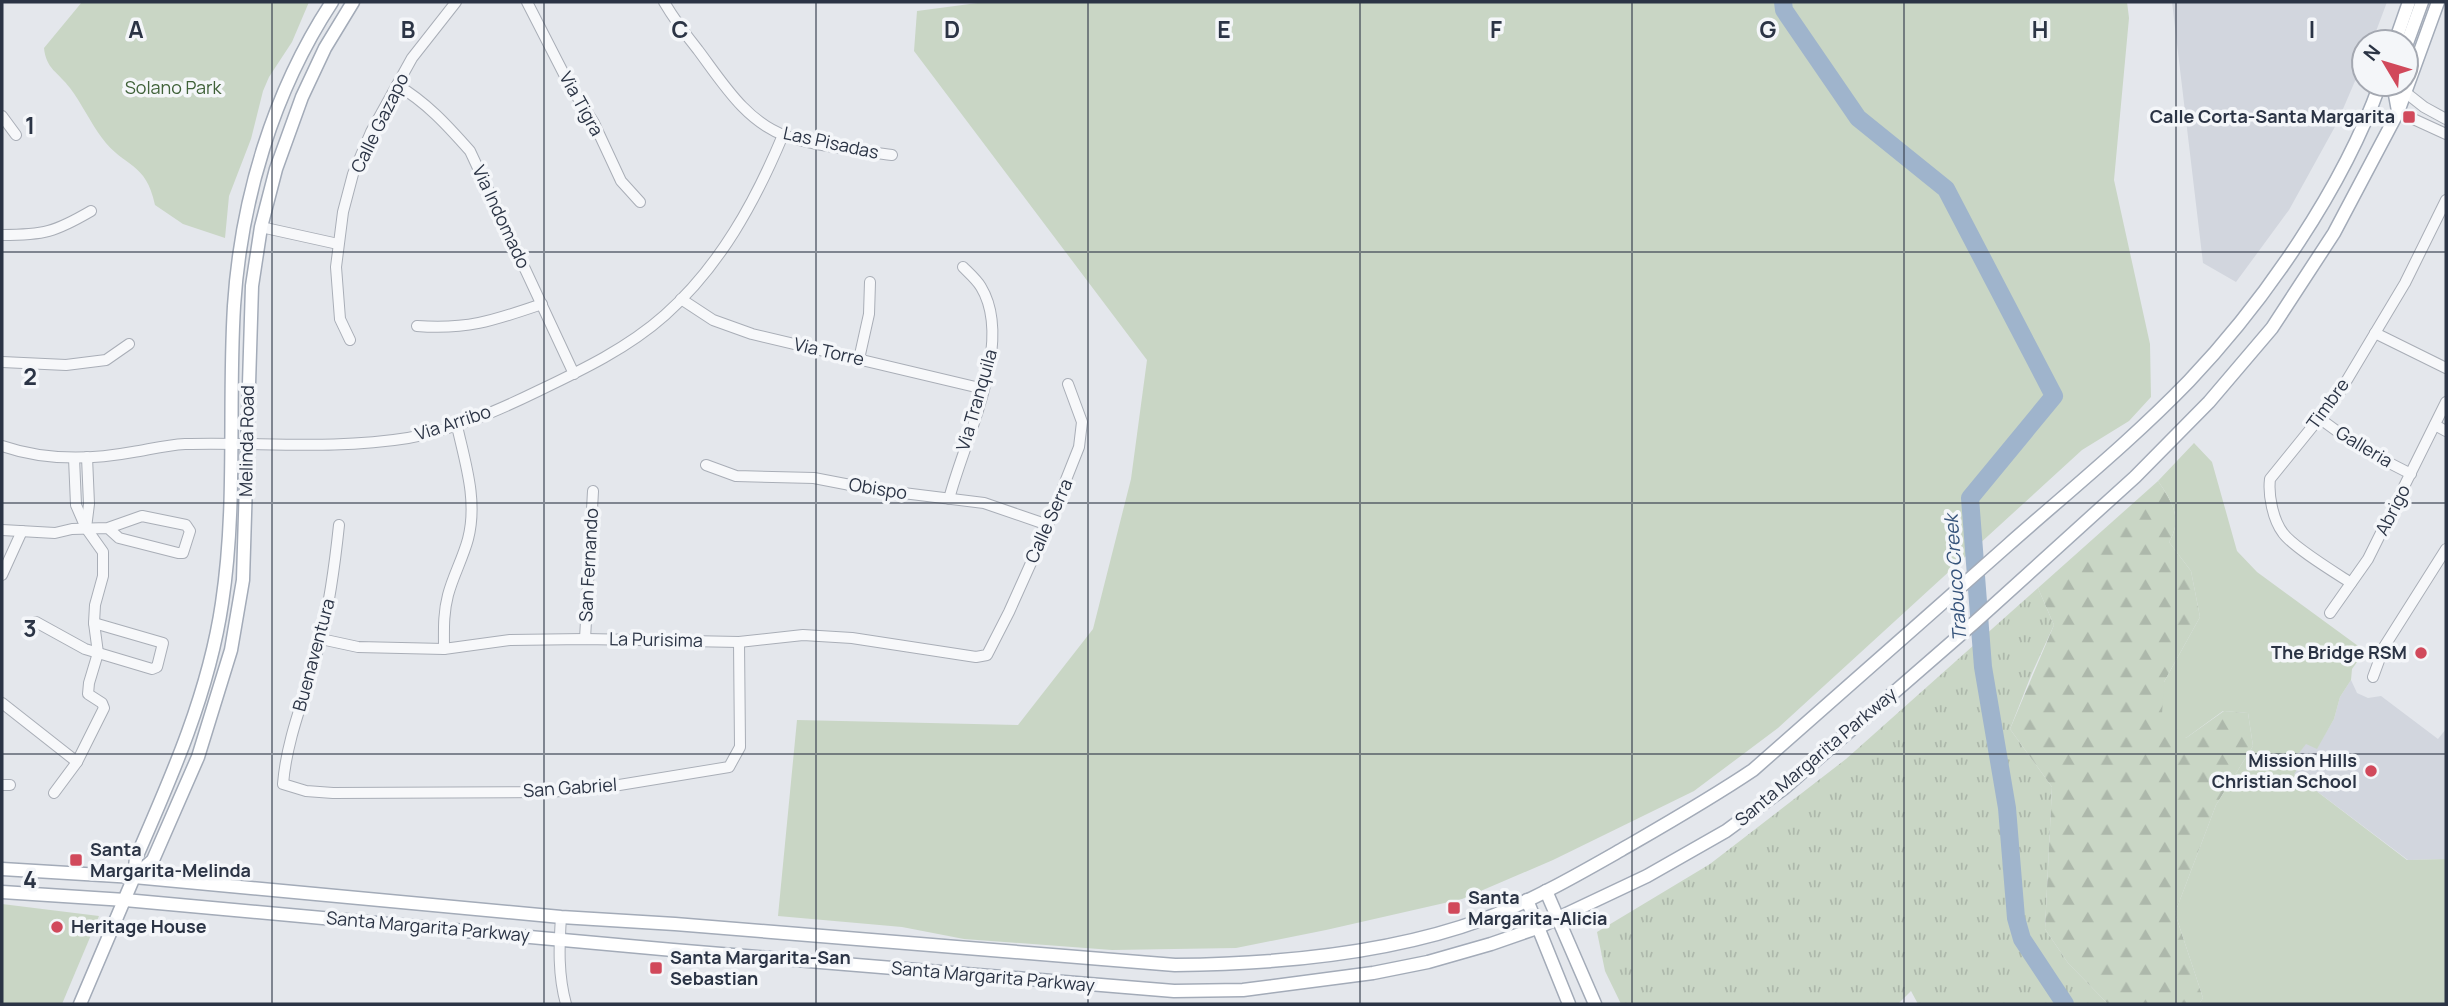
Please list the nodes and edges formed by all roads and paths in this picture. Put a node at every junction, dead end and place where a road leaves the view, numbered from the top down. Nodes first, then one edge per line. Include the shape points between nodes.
1 (332, 2) edge
2 (352, 2) edge
3 (456, 2) edge
4 (527, 2) edge
5 (664, 2) edge
6 (2409, 2) edge
7 (2422, 2) edge
8 (2438, 2) edge
9 (2400, 28) edge
10 (2413, 28) edge
11 (2420, 51) edge
12 (397, 85) junction
13 (2374, 98) edge
14 (2396, 98) edge
15 (2403, 98) edge
16 (2413, 98) edge
17 (2398, 112) junction
18 (2, 117) edge
19 (2446, 118) edge
20 (2446, 134) edge
21 (16, 135) dead end
22 (783, 135) junction
23 (892, 155) dead end
24 (2446, 201) edge
25 (639, 202) dead end
26 (91, 211) dead end
27 (261, 227) junction
28 (2, 235) edge
29 (338, 244) junction
30 (963, 267) dead end
31 (870, 282) dead end
32 (681, 299) junction
33 (542, 304) junction
34 (417, 326) dead end
35 (2375, 333) junction
36 (350, 340) dead end
37 (129, 344) dead end
38 (859, 359) junction
39 (2, 362) edge
40 (2446, 368) edge
41 (574, 374) junction
42 (1068, 384) dead end
43 (984, 389) junction
44 (2446, 402) edge
45 (2319, 418) junction
46 (2435, 425) junction
47 (457, 426) junction
48 (2446, 431) edge
49 (231, 444) junction
50 (248, 444) junction
51 (2, 446) edge
52 (88, 457) junction
53 (74, 458) junction
54 (706, 465) dead end
55 (2411, 474) junction
56 (593, 491) dead end
57 (949, 499) junction
58 (339, 525) dead end
59 (1048, 525) junction
60 (86, 528) junction
61 (107, 528) junction
62 (2, 530) edge
63 (22, 531) junction
64 (2446, 549) edge
65 (3, 572) edge
66 (2351, 583) junction
67 (2330, 613) dead end
68 (36, 622) dead end
69 (94, 623) junction
70 (321, 639) junction
71 (586, 639) junction
72 (738, 642) junction
73 (444, 649) junction
74 (989, 652) joint
75 (98, 653) junction
76 (2372, 677) dead end
77 (2, 703) edge
78 (77, 762) junction
79 (283, 784) joint
80 (54, 793) dead end
81 (2, 869) edge
82 (134, 877) junction
83 (1546, 891) junction
84 (2, 892) edge
85 (125, 900) junction
86 (1527, 900) junction
87 (561, 917) junction
88 (1558, 918) junction
89 (1537, 928) junction
90 (559, 938) junction
91 (80, 1004) edge
92 (566, 1004) edge
93 (1569, 1004) edge
94 (1595, 1004) edge

1 - 49 main road, Melinda Road via 284,94 247,208 235,295
2 - 27 main road, Melinda Road via 294,116
3 - 12 street, Calle Gazapo
4 - 25 street, Via Tigra via 621,181
5 - 22 street, Las Pisadas via 727,90
6 - 9 main road
7 - 10 main road
8 - 11 main road, Santa Margarita Parkway
12 - 29 street, Calle Gazapo via 354,174
12 - 33 street, Via Indomado via 420,98 470,151
13 - 83 main road, Santa Margarita Parkway via 2349,155 2312,220 2264,291 2188,382 1753,770 1695,808
14 - 17 main road
15 - 17 main road, Santa Margarita Parkway
16 - 19 street
17 - 20 street
17 - 88 main road, Santa Margarita Parkway via 2334,233 2272,328 2209,402 2135,477 1783,789 1726,831 1647,876
18 - 21 street
22 - 23 street, Las Pisadas
22 - 32 street, Via Arribo via 727,245
24 - 35 street, Timbre
26 - 28 street via 65,227 39,235
27 - 29 street
27 - 50 main road, Melinda Road via 252,286
29 - 36 street, Calle Gazapo via 340,319
30 - 43 street, Via Tranquila via 981,286 993,328
31 - 38 street via 869,314
32 - 38 street, Via Torre via 713,320 752,334
32 - 41 street, Via Arribo via 618,349
33 - 34 street via 485,323
33 - 41 street, Via Indomado
35 - 40 street
35 - 45 street, Timbre
37 - 39 street via 106,360 66,365
38 - 43 street, Via Torre
41 - 47 street, Via Arribo
42 - 59 street, Calle Serra via 1082,422 1079,447
43 - 57 street, Via Tranquila
44 - 46 street, Abrigo
45 - 55 street, Galleria via 2360,448
45 - 66 street, Timbre via 2275,472 2269,487 2283,533
46 - 48 street
46 - 55 street, Abrigo
47 - 50 street, Via Arribo via 410,438 352,444
47 - 73 street via 472,516 443,620
49 - 50 street, Via Arribo
49 - 52 street, Via Arribo via 183,444
49 - 82 main road, Melinda Road via 228,559 214,647 192,720 136,858
50 - 82 main road, Melinda Road via 243,580 231,650 193,768 153,860
51 - 53 street, Via Arribo
52 - 53 street, Via Arribo
52 - 60 street
53 - 60 street via 76,505
54 - 57 street, Obispo via 736,476 814,478
55 - 66 street, Abrigo
56 - 71 street, San Fernando
57 - 59 street, Obispo via 984,503
58 - 70 street, Buenaventura
59 - 74 street, Calle Serra
60 - 61 street
60 - 63 street via 55,533
60 - 69 street via 103,552
61 - 61 street via 142,516 186,525 190,531 186,548 178,553 119,538
62 - 63 street
63 - 65 street
64 - 76 street via 2384,647
66 - 67 street, Abrigo
68 - 75 street
69 - 75 street
69 - 75 street via 164,645 155,669
70 - 73 street, La Purisima via 358,647
70 - 79 street, Buenaventura via 285,758
71 - 72 street, La Purisima
71 - 73 street, La Purisima via 510,640
72 - 74 street, La Purisima via 803,635 976,657
72 - 79 street, San Gabriel via 740,747 729,767 548,792 333,793
75 - 78 street via 88,694 104,708
77 - 78 street
78 - 80 street
81 - 82 main road, Santa Margarita Parkway
82 - 85 main road, Melinda Road
82 - 87 main road, Santa Margarita Parkway
83 - 86 main road, Santa Margarita Parkway
83 - 88 main road
84 - 85 main road, Santa Margarita Parkway
85 - 90 main road, Santa Margarita Parkway
85 - 91 main road, Melinda Road
86 - 87 main road, Santa Margarita Parkway via 1422,937 1318,956 1175,965
86 - 89 main road
87 - 90 street
88 - 89 main road, Santa Margarita Parkway
88 - 94 main road
89 - 90 main road, Santa Margarita Parkway via 1440,959 1373,973 1243,990 1174,991
89 - 93 main road
90 - 92 street

